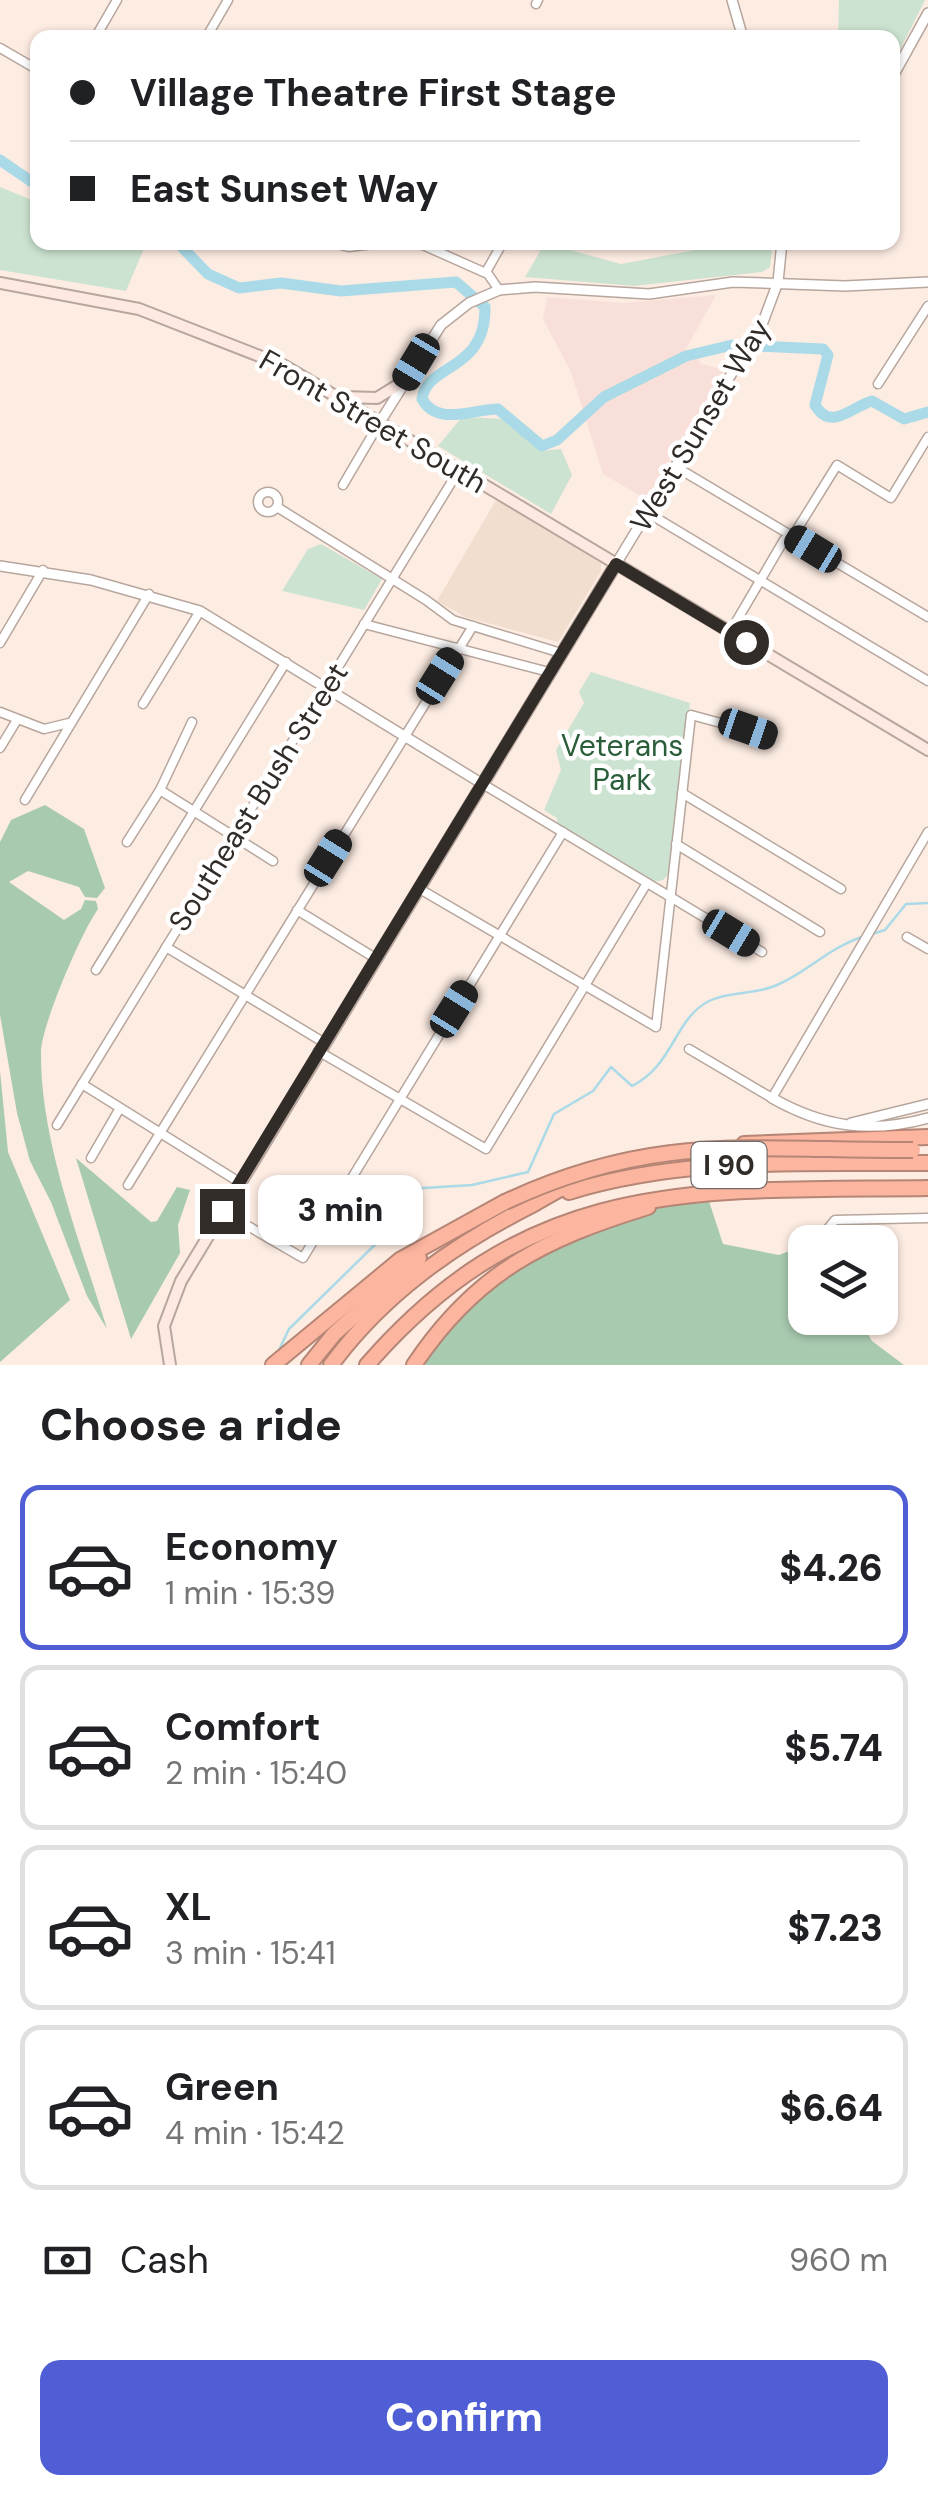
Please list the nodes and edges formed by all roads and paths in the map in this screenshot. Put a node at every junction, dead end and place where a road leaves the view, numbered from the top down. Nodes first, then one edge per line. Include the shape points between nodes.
1 (117, 0) edge
2 (228, 0) edge
3 (732, 0) edge
4 (928, 13) edge
5 (100, 30) edge
6 (211, 30) edge
7 (741, 30) edge
8 (0, 48) edge
9 (900, 64) edge
10 (30, 65) edge
11 (435, 250) edge
12 (499, 250) edge
13 (781, 250) edge
14 (486, 272) junction
15 (778, 282) junction
16 (928, 282) edge
17 (0, 283) edge
18 (498, 290) junction
19 (928, 306) edge
20 (406, 380) junction
21 (878, 384) dead end
22 (337, 396) junction
23 (380, 422) junction
24 (928, 437) edge
25 (676, 467) junction
26 (459, 470) junction
27 (343, 485) dead end
28 (277, 507) dead end
29 (648, 513) junction
30 (790, 536) junction
31 (616, 564) junction
32 (0, 566) edge
33 (43, 570) junction
34 (392, 579) junction
35 (759, 581) junction
36 (149, 594) junction
37 (200, 610) junction
38 (928, 617) edge
39 (364, 624) junction
40 (473, 626) junction
41 (730, 632) junction
42 (0, 643) edge
43 (457, 649) junction
44 (561, 652) junction
45 (286, 662) junction
46 (549, 672) junction
47 (928, 681) edge
48 (326, 687) junction
49 (143, 704) dead end
50 (0, 712) edge
51 (75, 716) junction
52 (17, 720) junction
53 (192, 722) dead end
54 (404, 735) junction
55 (769, 736) dead end
56 (0, 748) edge
57 (928, 750) edge
58 (482, 782) junction
59 (160, 790) junction
60 (682, 792) junction
61 (25, 800) dead end
62 (195, 812) junction
63 (563, 832) junction
64 (928, 832) edge
65 (234, 836) junction
66 (127, 842) dead end
67 (676, 844) junction
68 (273, 861) dead end
69 (672, 873) junction
70 (649, 884) junction
71 (418, 888) junction
72 (841, 889) dead end
73 (670, 896) junction
74 (297, 910) junction
75 (820, 932) dead end
76 (499, 936) junction
77 (906, 937) dead end
78 (166, 947) junction
79 (928, 949) edge
80 (762, 952) dead end
81 (375, 958) junction
82 (96, 970) dead end
83 (584, 987) junction
84 (245, 994) junction
85 (320, 1046) junction
86 (689, 1049) dead end
87 (82, 1084) junction
88 (772, 1098) junction
89 (400, 1099) junction
90 (928, 1104) edge
91 (120, 1108) junction
92 (928, 1118) edge
93 (834, 1124) junction
94 (57, 1125) dead end
95 (160, 1133) junction
96 (928, 1137) edge
97 (920, 1150) edge
98 (91, 1158) dead end
99 (928, 1163) edge
100 (239, 1182) junction
101 (128, 1185) dead end
102 (928, 1188) edge
103 (706, 1192) junction
104 (535, 1203) junction
105 (222, 1211) junction
106 (928, 1218) edge
107 (831, 1225) edge
108 (459, 1227) junction
109 (170, 1365) edge
110 (273, 1365) edge
111 (308, 1365) edge
112 (331, 1365) edge
113 (367, 1365) edge
114 (418, 1365) edge

1 - 5 street
2 - 6 street
3 - 7 street
4 - 9 street
8 - 10 street
11 - 14 street
12 - 14 street
13 - 15 street, West Sunset Way
14 - 18 street
15 - 16 street
15 - 18 street via 648,294
15 - 25 street, West Sunset Way via 753,338
17 - 22 main road, Front Street South via 81,295 174,320 285,366
18 - 20 street via 454,314
19 - 21 street
20 - 22 main road via 377,398
20 - 23 street
22 - 23 main road, Front Street South
23 - 26 main road, Front Street South
23 - 27 street
24 - 30 street via 891,498 837,465
25 - 29 street, West Sunset Way
25 - 30 street
26 - 31 main road, Front Street South
26 - 34 street, Southeast Bush Street
28 - 34 street
29 - 31 street, West Sunset Way
29 - 35 street
30 - 35 street
30 - 38 street
31 - 41 main road, Front Street South
31 - 44 main road
32 - 33 street
33 - 36 street
33 - 42 street
34 - 39 street, Southeast Bush Street
34 - 40 street via 443,615
35 - 41 street
35 - 47 street
36 - 37 street
36 - 51 street
37 - 45 street
37 - 49 street
39 - 43 street
39 - 48 street, Southeast Bush Street
40 - 43 street
40 - 44 street
41 - 57 main road, Front Street South
43 - 46 street
43 - 54 street
44 - 46 main road
45 - 48 street
45 - 62 street
46 - 58 main road
48 - 54 street
48 - 65 street, Southeast Bush Street
50 - 52 street
51 - 52 street via 51,730
51 - 61 street
52 - 56 street
53 - 59 street
54 - 58 street
54 - 74 street
55 - 60 street via 691,716
58 - 63 street
58 - 71 main road
59 - 62 street
59 - 66 street
60 - 67 street
60 - 72 street
62 - 65 street
62 - 82 street
63 - 70 street
63 - 76 street
64 - 88 street
65 - 68 street
65 - 78 street, Southeast Bush Street
67 - 69 street
67 - 75 street
69 - 70 street
69 - 73 street
70 - 73 street
70 - 83 street
71 - 76 street
71 - 81 main road
73 - 80 street
73 - 83 street via 656,1027
74 - 81 street
74 - 84 street
76 - 83 street
76 - 89 street
77 - 79 street
78 - 84 street
78 - 87 street, Southeast Bush Street
81 - 85 main road
83 - 89 street via 486,1150
84 - 85 street
84 - 95 street
85 - 89 street
85 - 100 main road
86 - 88 street
87 - 91 street
87 - 94 street, Southeast Bush Street
88 - 93 street via 806,1118
89 - 105 street via 304,1258
90 - 93 street
91 - 95 street
91 - 98 street
92 - 93 street via 872,1128
95 - 100 street
95 - 101 street
96 - 104 highway via 782,1139 696,1150 606,1170
97 - 108 highway, bridge via 683,1149 602,1165
99 - 104 highway, I 90 via 692,1166 616,1178
100 - 105 main road
102 - 103 highway, I 90
103 - 113 highway, I 90 via 614,1206 514,1245 422,1309
103 - 114 highway via 579,1230 493,1282
104 - 112 highway, I 90 via 442,1255 379,1310
105 - 109 main road via 166,1313
106 - 107 street
108 - 110 highway via 413,1251
108 - 111 highway via 408,1266

